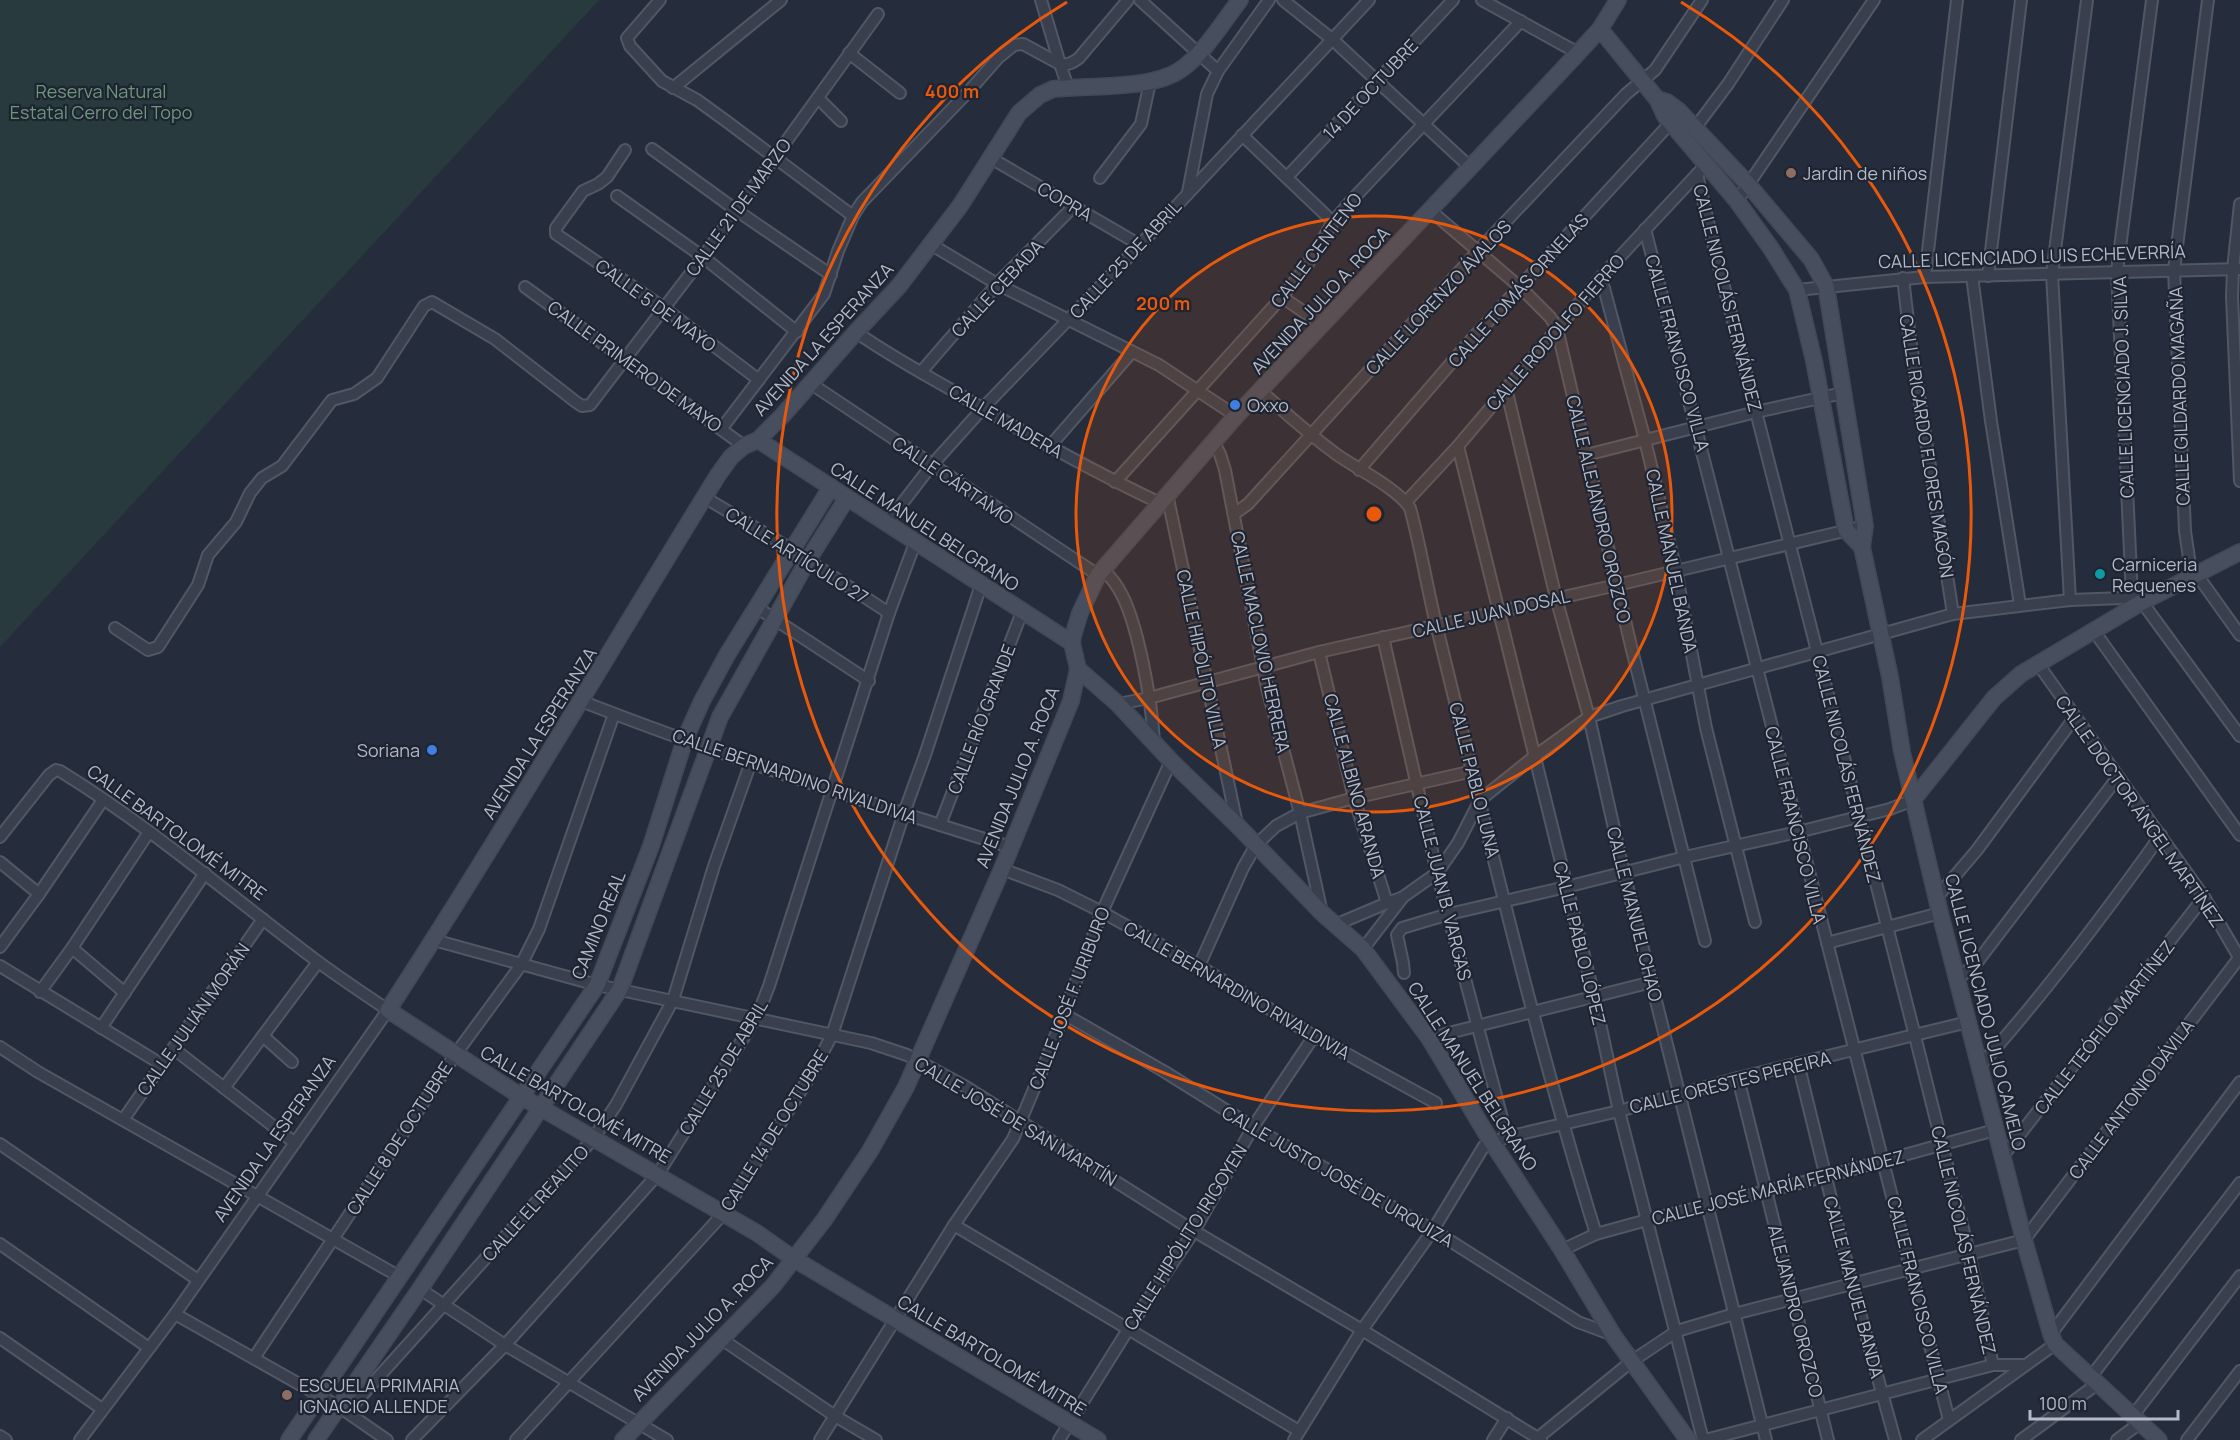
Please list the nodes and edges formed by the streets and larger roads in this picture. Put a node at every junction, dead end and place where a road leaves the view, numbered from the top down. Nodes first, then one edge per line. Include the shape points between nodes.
1 (660, 0) edge
2 (782, 0) edge
3 (1041, 0) edge
4 (1128, 0) edge
5 (1140, 0) edge
6 (1240, 0) edge
7 (1269, 0) edge
8 (1283, 0) edge
9 (1369, 0) edge
10 (1453, 0) edge
11 (1482, 0) edge
12 (1618, 0) edge
13 (1702, 0) edge
14 (1783, 0) edge
15 (1874, 0) edge
16 (1957, 0) edge
17 (2021, 0) edge
18 (2087, 0) edge
19 (2152, 0) edge
20 (2208, 0) edge
21 (878, 14) dead end
22 (1521, 21) junction
23 (1600, 29) junction
24 (1333, 40) junction
25 (1199, 52) junction
26 (849, 53) junction
27 (1578, 53) junction
28 (1060, 64) junction
29 (1218, 71) junction
30 (1642, 80) junction
31 (1149, 82) junction
32 (1378, 82) junction
33 (1068, 87) junction
34 (673, 88) junction
35 (900, 93) dead end
36 (818, 98) junction
37 (1675, 117) junction
38 (841, 121) dead end
39 (1424, 124) junction
40 (1695, 128) junction
41 (1242, 135) junction
42 (652, 149) dead end
43 (625, 150) dead end
44 (773, 158) junction
45 (989, 158) junction
46 (1471, 168) junction
47 (1702, 169) junction
48 (1287, 177) junction
49 (1100, 178) dead end
50 (1747, 183) junction
51 (1188, 192) junction
52 (617, 196) dead end
53 (1737, 201) junction
54 (2240, 204) edge
55 (1074, 206) junction
56 (736, 210) junction
57 (1431, 211) junction
58 (853, 216) junction
59 (1333, 222) junction
60 (1645, 229) junction
61 (932, 245) junction
62 (1140, 245) junction
63 (1478, 252) junction
64 (703, 257) junction
65 (2236, 269) edge
66 (2174, 270) junction
67 (2117, 271) junction
68 (2052, 274) junction
69 (831, 275) junction
70 (1972, 276) junction
71 (1988, 276) junction
72 (1924, 277) junction
73 (1601, 278) junction
74 (1903, 278) junction
75 (998, 284) junction
76 (1826, 286) junction
77 (525, 287) dead end
78 (1521, 288) junction
79 (1797, 290) junction
80 (1282, 297) junction
81 (664, 308) junction
82 (1070, 319) junction
83 (1323, 326) junction
84 (1557, 328) junction
85 (797, 332) junction
86 (856, 332) junction
87 (1131, 352) junction
88 (624, 360) junction
89 (921, 372) junction
90 (759, 380) junction
91 (810, 383) junction
92 (1506, 388) junction
93 (1198, 390) junction
94 (1261, 391) junction
95 (1844, 393) junction
96 (1821, 397) junction
97 (983, 408) junction
98 (1756, 412) junction
99 (1236, 416) junction
100 (1698, 428) junction
101 (722, 429) junction
102 (1311, 435) junction
103 (1645, 440) junction
104 (1213, 441) junction
105 (751, 443) junction
106 (1050, 446) junction
107 (1458, 446) junction
108 (1586, 455) junction
109 (931, 466) junction
110 (1359, 470) junction
111 (2240, 481) edge
112 (1115, 482) junction
113 (831, 488) junction
114 (704, 497) junction
115 (847, 498) junction
116 (1163, 499) junction
117 (1406, 502) junction
118 (1234, 514) junction
119 (886, 523) junction
120 (1865, 526) junction
121 (1846, 530) junction
122 (915, 543) junction
123 (1790, 543) junction
124 (1862, 547) junction
125 (791, 549) junction
126 (2240, 552) edge
127 (1728, 558) junction
128 (808, 560) junction
129 (1676, 571) junction
130 (1101, 572) junction
131 (2196, 576) junction
132 (981, 585) junction
133 (1617, 585) junction
134 (1556, 598) junction
135 (2142, 598) junction
136 (2070, 600) junction
137 (2020, 605) junction
138 (756, 607) junction
139 (1500, 611) junction
140 (1022, 612) junction
141 (889, 613) junction
142 (1953, 614) junction
143 (773, 619) junction
144 (1436, 625) junction
145 (115, 628) dead end
146 (2094, 632) junction
147 (1881, 633) junction
148 (2240, 634) edge
149 (1383, 637) junction
150 (1072, 644) junction
151 (1818, 651) junction
152 (1319, 652) junction
153 (2038, 664) junction
154 (1263, 666) junction
155 (1758, 668) junction
156 (1078, 669) junction
157 (869, 681) junction
158 (1206, 682) junction
159 (1698, 685) junction
160 (1149, 698) junction
161 (1645, 700) junction
162 (580, 701) junction
163 (1118, 704) junction
164 (614, 714) junction
165 (1589, 717) junction
166 (2075, 717) junction
167 (2240, 736) edge
168 (685, 738) junction
169 (1154, 742) junction
170 (708, 748) junction
171 (1535, 756) junction
172 (1171, 761) junction
173 (751, 762) junction
174 (1473, 771) junction
175 (2118, 777) junction
176 (1418, 784) junction
177 (832, 790) junction
178 (1354, 798) junction
179 (103, 800) junction
180 (1480, 800) junction
181 (1913, 800) junction
182 (904, 813) junction
183 (1300, 813) junction
184 (1859, 816) junction
185 (940, 825) junction
186 (1237, 825) junction
187 (149, 832) junction
188 (1798, 832) junction
189 (2161, 835) junction
190 (2240, 835) edge
191 (0, 837) edge
192 (1256, 845) junction
193 (1737, 845) junction
194 (1010, 847) junction
195 (1685, 856) junction
196 (0, 862) edge
197 (1002, 869) junction
198 (205, 873) junction
199 (1437, 873) junction
200 (1624, 873) junction
201 (1566, 887) junction
202 (39, 894) junction
203 (1403, 897) junction
204 (1937, 897) junction
205 (2204, 897) junction
206 (1504, 902) junction
207 (1387, 903) junction
208 (1102, 912) junction
209 (1322, 913) junction
210 (1940, 913) junction
211 (1449, 914) junction
212 (263, 919) junction
213 (1755, 922) dead end
214 (1335, 925) junction
215 (1887, 927) junction
216 (434, 940) junction
217 (1705, 941) dead end
218 (1827, 943) junction
219 (0, 947) edge
220 (72, 948) junction
221 (1363, 949) junction
222 (2240, 959) edge
223 (318, 962) junction
224 (521, 965) junction
225 (0, 966) edge
226 (1199, 966) junction
227 (1404, 973) dead end
228 (1958, 979) junction
229 (1652, 982) junction
230 (597, 984) junction
231 (620, 989) junction
232 (40, 992) junction
233 (125, 993) junction
234 (1594, 996) junction
235 (673, 1000) junction
236 (388, 1010) junction
237 (1532, 1011) junction
238 (1064, 1014) junction
239 (755, 1018) junction
240 (1968, 1022) junction
241 (1477, 1025) junction
242 (101, 1028) junction
243 (832, 1035) junction
244 (263, 1036) junction
245 (1314, 1036) junction
246 (1915, 1036) junction
247 (1429, 1038) junction
248 (0, 1047) edge
249 (174, 1049) junction
250 (1855, 1051) junction
251 (455, 1054) junction
252 (292, 1062) dead end
253 (919, 1062) junction
254 (1798, 1063) junction
255 (161, 1064) junction
256 (1980, 1066) junction
257 (1738, 1078) junction
258 (2240, 1082) edge
259 (224, 1088) junction
260 (1679, 1094) junction
261 (522, 1096) junction
262 (1436, 1103) dead end
263 (540, 1107) junction
264 (1619, 1111) junction
265 (123, 1120) junction
266 (1020, 1122) junction
267 (1562, 1124) junction
268 (1253, 1127) junction
269 (1995, 1130) junction
270 (1508, 1137) junction
271 (593, 1139) junction
272 (1491, 1142) junction
273 (295, 1143) junction
274 (0, 1144) edge
275 (1942, 1145) junction
276 (2003, 1156) junction
277 (1884, 1161) junction
278 (658, 1174) junction
279 (1824, 1177) junction
280 (2240, 1183) edge
281 (1767, 1190) junction
282 (257, 1194) junction
283 (1707, 1205) junction
284 (723, 1214) junction
285 (1647, 1220) junction
286 (954, 1225) junction
287 (1433, 1230) junction
288 (1194, 1231) junction
289 (1596, 1234) junction
290 (332, 1240) junction
291 (2024, 1240) junction
292 (0, 1244) edge
293 (1562, 1250) junction
294 (1969, 1253) junction
295 (794, 1259) junction
296 (1910, 1269) junction
297 (2240, 1275) edge
298 (400, 1277) junction
299 (198, 1280) junction
300 (1852, 1284) junction
301 (420, 1289) junction
302 (1793, 1301) junction
303 (444, 1305) junction
304 (175, 1314) junction
305 (1734, 1314) junction
306 (895, 1320) junction
307 (1129, 1328) junction
308 (1362, 1330) junction
309 (1677, 1331) junction
310 (1613, 1335) junction
311 (0, 1338) edge
312 (720, 1338) junction
313 (2053, 1339) junction
314 (505, 1345) junction
315 (149, 1348) junction
316 (254, 1358) junction
317 (1632, 1361) junction
318 (1993, 1365) junction
319 (2024, 1365) junction
320 (2240, 1371) edge
321 (1939, 1379) junction
322 (2093, 1381) junction
323 (570, 1382) junction
324 (1882, 1395) junction
325 (319, 1396) junction
326 (102, 1409) junction
327 (343, 1409) junction
328 (1820, 1411) junction
329 (835, 1416) junction
330 (1507, 1418) junction
331 (1950, 1420) junction
332 (2136, 1420) junction
333 (639, 1423) junction
334 (1070, 1424) junction
335 (1763, 1425) junction
336 (1297, 1435) edge
337 (0, 1436) edge
338 (1540, 1438) edge
339 (6, 1440) edge
340 (80, 1440) edge
341 (290, 1440) edge
342 (316, 1440) edge
343 (387, 1440) edge
344 (412, 1440) edge
345 (516, 1440) edge
346 (623, 1440) edge
347 (667, 1440) edge
348 (820, 1440) edge
349 (876, 1440) edge
350 (1059, 1440) edge
351 (1098, 1440) edge
352 (1493, 1440) edge
353 (1688, 1440) edge
354 (1704, 1440) edge
355 (1766, 1440) edge
356 (1828, 1440) edge
357 (1895, 1440) edge
358 (1922, 1440) edge
359 (2021, 1440) edge
360 (2117, 1440) edge
361 (2159, 1440) edge
362 (2187, 1440) edge

1 - 34 street via 627,38 648,67
2 - 34 street
3 - 28 street
4 - 28 street via 1079,58 1071,64
5 - 25 street
6 - 25 street
7 - 29 street
8 - 24 street
9 - 24 street, CALLE 25 DE ABRIL
10 - 32 street, 14 DE OCTUBRE
11 - 22 street
12 - 23 street, AVENIDA JULIO A. ROCA
13 - 30 street, CALLE LORENZO ÁVALOS via 1664,58
14 - 40 street
15 - 50 street
16 - 72 street
17 - 71 street
18 - 68 street
19 - 67 street, CALLE LICENCIADO J. SILVA
20 - 66 street, CALLE GILDARDO MAGAÑA
21 - 26 street, CALLE 21 DE MARZO
22 - 27 street
22 - 39 street, CALLE CENTENO
23 - 27 street, AVENIDA JULIO A. ROCA
23 - 30 street
24 - 32 street
24 - 41 street, CALLE 25 DE ABRIL
25 - 29 street
25 - 31 street via 1180,70
26 - 35 street
26 - 36 street, CALLE 21 DE MARZO
27 - 46 street, AVENIDA JULIO A. ROCA
28 - 33 street
28 - 58 street via 1018,44 999,57
29 - 51 street via 1207,94
30 - 37 street via 1657,99 1667,102
30 - 63 street, CALLE LORENZO ÁVALOS
31 - 33 street
31 - 49 street via 1141,124
32 - 39 street
32 - 48 street, 14 DE OCTUBRE
33 - 45 street, AVENIDA LA ESPERANZA via 1053,89 1029,103
34 - 44 street via 719,116
36 - 38 street
36 - 44 street, CALLE 21 DE MARZO
37 - 40 street
37 - 47 street
37 - 78 street, CALLE TOMÁS ORNELAS
39 - 46 street
39 - 59 street, CALLE CENTENO
40 - 50 street
41 - 48 street
41 - 51 street, CALLE 25 DE ABRIL
42 - 56 street
43 - 81 street, CALLE 5 DE MAYO via 607,177 583,191 555,230 558,236
44 - 56 street, CALLE 21 DE MARZO
44 - 58 street
45 - 55 street, COPRA
45 - 61 street, AVENIDA LA ESPERANZA
46 - 57 street, AVENIDA JULIO A. ROCA
47 - 53 street
47 - 60 street, CALLE RODOLFO FIERRO
47 - 98 street, CALLE NICOLÁS FERNÁNDEZ
48 - 59 street
50 - 53 street
50 - 76 street via 1811,259
51 - 62 street, CALLE 25 DE ABRIL
52 - 64 street
53 - 79 street
54 - 65 street
55 - 62 street, COPRA
55 - 75 street, CALLE CEBADA
56 - 64 street, CALLE 21 DE MARZO
56 - 69 street
57 - 63 street, CALLE ALEJANDRO OROZCO
57 - 83 street, AVENIDA JULIO A. ROCA
58 - 69 street
59 - 80 street, CALLE CENTENO
60 - 73 street, CALLE RODOLFO FIERRO
60 - 100 street, CALLE FRANCISCO VILLA
61 - 75 street
61 - 86 street, AVENIDA LA ESPERANZA
62 - 82 street, CALLE 25 DE ABRIL
63 - 78 street, CALLE ALEJANDRO OROZCO
63 - 102 street, CALLE LORENZO ÁVALOS
64 - 81 street, CALLE 21 DE MARZO
64 - 85 street
65 - 66 street, CALLE LICENCIADO LUIS ECHEVERRÍA
65 - 111 street via 2232,318
66 - 67 street, CALLE LICENCIADO LUIS ECHEVERRÍA
66 - 131 street, CALLE GILDARDO MAGAÑA via 2185,531 2190,566
67 - 68 street, CALLE LICENCIADO LUIS ECHEVERRÍA
67 - 135 street, CALLE LICENCIADO J. SILVA
68 - 71 street, CALLE LICENCIADO LUIS ECHEVERRÍA
68 - 136 street
69 - 85 street via 824,294
70 - 71 street, CALLE LICENCIADO LUIS ECHEVERRÍA
70 - 72 street, CALLE LICENCIADO LUIS ECHEVERRÍA
70 - 137 street
72 - 74 street, CALLE LICENCIADO LUIS ECHEVERRÍA
73 - 84 street, CALLE RODOLFO FIERRO
73 - 103 street, CALLE MANUEL BANDA
74 - 76 street, CALLE LICENCIADO LUIS ECHEVERRÍA
74 - 142 street, CALLE RICARDO FLORES MAGÓN
75 - 82 street
75 - 89 street, CALLE CEBADA
76 - 79 street, CALLE LICENCIADO LUIS ECHEVERRÍA
76 - 95 street, CALLE LICENCIADO JULIO CAMELO
77 - 88 street, CALLE PRIMERO DE MAYO
78 - 84 street, CALLE ALEJANDRO OROZCO
78 - 110 street, CALLE TOMÁS ORNELAS
79 - 96 street
80 - 83 street
80 - 93 street, CALLE CENTENO
81 - 88 street, CALLE 21 DE MARZO
81 - 90 street, CALLE 5 DE MAYO
82 - 87 street
82 - 97 street, CALLE 25 DE ABRIL
83 - 94 street, AVENIDA JULIO A. ROCA
84 - 92 street, CALLE RODOLFO FIERRO
84 - 108 street, CALLE ALEJANDRO OROZCO
85 - 90 street
86 - 89 street, CALLE MADERA
86 - 91 street, AVENIDA LA ESPERANZA
87 - 93 street
87 - 106 street
88 - 101 street, CALLE PRIMERO DE MAYO
88 - 145 street, CALLE 21 DE MARZO via 596,399 582,406 495,339 432,302 424,306 377,378 354,394 332,400 282,466 256,485 236,522 208,555 198,585 158,647 148,650
89 - 97 street, CALLE MADERA
90 - 101 street
91 - 105 street, AVENIDA LA ESPERANZA via 783,415
91 - 109 street, CALLE CÁRTAMO
92 - 107 street, CALLE RODOLFO FIERRO
92 - 134 street, CALLE MANUEL CHAO
93 - 99 street
93 - 112 street, CALLE CENTENO
94 - 99 street, AVENIDA JULIO A. ROCA
94 - 102 street
95 - 96 street
95 - 120 street, CALLE LICENCIADO JULIO CAMELO
96 - 98 street
96 - 121 street
97 - 106 street, CALLE MADERA
97 - 109 street, CALLE 25 DE ABRIL
98 - 100 street
98 - 123 street, CALLE NICOLÁS FERNÁNDEZ
99 - 104 street, AVENIDA JULIO A. ROCA
100 - 103 street
100 - 127 street, CALLE FRANCISCO VILLA
101 - 105 street, CALLE PRIMERO DE MAYO
102 - 110 street
102 - 118 street, CALLE LORENZO ÁVALOS via 1248,504
103 - 108 street
103 - 129 street, CALLE MANUEL BANDA
104 - 116 street, AVENIDA JULIO A. ROCA
104 - 118 street, CALLE MACLOVIO HERRERA via 1220,454
105 - 113 street, CALLE MANUEL BELGRANO
105 - 114 street, AVENIDA LA ESPERANZA via 731,457
106 - 112 street, CALLE MADERA
107 - 117 street, CALLE RODOLFO FIERRO
107 - 139 street, CALLE PABLO LÓPEZ
108 - 133 street, CALLE ALEJANDRO OROZCO
109 - 119 street, CALLE 25 DE ABRIL
109 - 130 street, CALLE CÁRTAMO
110 - 117 street
112 - 116 street, CALLE MADERA
113 - 115 street, CALLE MANUEL BELGRANO
113 - 125 street, CAMINO REAL
114 - 125 street, CALLE ARTÍCULO 27
114 - 162 street, AVENIDA LA ESPERANZA
115 - 119 street, CALLE MANUEL BELGRANO
115 - 128 street
116 - 130 street, AVENIDA JULIO A. ROCA
116 - 158 street, CALLE HIPÓLITO VILLA
117 - 144 street, CALLE PABLO LUNA
118 - 154 street, CALLE MACLOVIO HERRERA
119 - 122 street, CALLE MANUEL BELGRANO
120 - 121 street, CALLE JUAN DOSAL
120 - 124 street, CALLE LICENCIADO JULIO CAMELO
121 - 123 street, CALLE JUAN DOSAL
121 - 124 street
122 - 132 street, CALLE MANUEL BELGRANO
122 - 141 street, CALLE 25 DE ABRIL
123 - 127 street, CALLE JUAN DOSAL
123 - 151 street, CALLE NICOLÁS FERNÁNDEZ
124 - 147 street, CALLE LICENCIADO JULIO CAMELO
125 - 128 street, CALLE ARTÍCULO 27
125 - 138 street, CAMINO REAL
126 - 131 street
127 - 129 street, CALLE JUAN DOSAL
127 - 155 street, CALLE FRANCISCO VILLA
128 - 141 street, CALLE ARTÍCULO 27
128 - 143 street
129 - 133 street, CALLE JUAN DOSAL
129 - 159 street, CALLE MANUEL BANDA
130 - 150 street, AVENIDA JULIO A. ROCA via 1080,613
130 - 160 street via 1118,587 1129,613
131 - 135 street
131 - 148 street, CALLE GILDARDO MAGAÑA
132 - 140 street, CALLE MANUEL BELGRANO
132 - 182 street, CALLE 14 DE OCTUBRE
133 - 134 street, CALLE JUAN DOSAL
133 - 161 street, CALLE ALEJANDRO OROZCO
134 - 139 street, CALLE JUAN DOSAL
134 - 165 street, CALLE MANUEL CHAO
135 - 136 street
135 - 146 street
135 - 167 street
136 - 137 street
137 - 142 street
138 - 143 street
138 - 168 street, CAMINO REAL
139 - 144 street, CALLE JUAN DOSAL
139 - 171 street, CALLE PABLO LÓPEZ
140 - 150 street, CALLE MANUEL BELGRANO
140 - 185 street, CALLE RÍO GRANDE
141 - 157 street, CALLE 25 DE ABRIL
142 - 147 street
143 - 157 street
143 - 170 street
144 - 149 street, CALLE JUAN DOSAL
144 - 174 street, CALLE PABLO LUNA
146 - 153 street
146 - 190 street
147 - 151 street
147 - 181 street, CALLE LICENCIADO JULIO CAMELO
149 - 152 street, CALLE JUAN DOSAL
149 - 176 street, CALLE JUAN B. VARGAS
150 - 156 street, AVENIDA JULIO A. ROCA
151 - 155 street
151 - 184 street, CALLE NICOLÁS FERNÁNDEZ
152 - 154 street, CALLE JUAN DOSAL
152 - 178 street, CALLE ALBINO ARANDA
153 - 166 street, CALLE DOCTOR ÁNGEL MARTÍNEZ
153 - 181 street via 1994,698
154 - 158 street, CALLE JUAN DOSAL
154 - 183 street, CALLE MACLOVIO HERRERA
155 - 159 street
155 - 188 street, CALLE FRANCISCO VILLA
156 - 163 street, CALLE MANUEL BELGRANO
156 - 194 street, AVENIDA JULIO A. ROCA via 1071,701
157 - 177 street, CALLE 25 DE ABRIL
158 - 160 street, CALLE JUAN DOSAL
158 - 186 street, CALLE HIPÓLITO VILLA
159 - 161 street
159 - 193 street, CALLE MANUEL BANDA
160 - 163 street, CALLE JUAN DOSAL
160 - 169 street
161 - 165 street
161 - 195 street, CALLE ALEJANDRO OROZCO
162 - 164 street, CALLE BERNARDINO RIVALDIVIA
162 - 216 street, AVENIDA LA ESPERANZA
163 - 169 street, CALLE MANUEL BELGRANO
164 - 168 street, CALLE BERNARDINO RIVALDIVIA
164 - 224 street, CALLE 8 DE OCTUBRE via 539,929
165 - 171 street
165 - 200 street, CALLE MANUEL CHAO
166 - 175 street, CALLE DOCTOR ÁNGEL MARTÍNEZ
166 - 204 street via 1977,850
168 - 170 street, CALLE BERNARDINO RIVALDIVIA
168 - 230 street, CAMINO REAL via 651,846
169 - 172 street, CALLE MANUEL BELGRANO
170 - 173 street, CALLE BERNARDINO RIVALDIVIA
170 - 231 street
171 - 180 street
171 - 201 street, CALLE PABLO LÓPEZ
172 - 186 street, CALLE MANUEL BELGRANO
172 - 208 street, CALLE JOSÉ F. URIBURO
173 - 177 street, CALLE BERNARDINO RIVALDIVIA
173 - 235 street, CALLE EL REALITO
174 - 176 street
174 - 180 street, CALLE PABLO LUNA
175 - 189 street, CALLE DOCTOR ÁNGEL MARTÍNEZ
175 - 228 street via 1978,962
176 - 178 street
176 - 199 street, CALLE JUAN B. VARGAS
177 - 182 street, CALLE BERNARDINO RIVALDIVIA
177 - 239 street, CALLE 25 DE ABRIL via 769,986
178 - 183 street
178 - 207 street, CALLE ALBINO ARANDA
179 - 187 street, CALLE BARTOLOMÉ MITRE
179 - 191 street, CALLE BARTOLOMÉ MITRE via 56,770
179 - 202 street
180 - 199 street
180 - 206 street, CALLE PABLO LUNA
181 - 184 street
181 - 204 street, CALLE LICENCIADO JULIO CAMELO
182 - 185 street, CALLE BERNARDINO RIVALDIVIA
182 - 243 street, CALLE 14 DE OCTUBRE
183 - 192 street via 1276,826
183 - 209 street, CALLE MACLOVIO HERRERA
184 - 188 street
184 - 215 street, CALLE NICOLÁS FERNÁNDEZ
185 - 194 street, CALLE BERNARDINO RIVALDIVIA
186 - 192 street, CALLE MANUEL BELGRANO
187 - 198 street, CALLE BARTOLOMÉ MITRE
187 - 220 street
188 - 193 street
188 - 218 street, CALLE FRANCISCO VILLA
189 - 205 street, CALLE DOCTOR ÁNGEL MARTÍNEZ
189 - 256 street via 2085,939
192 - 209 street, CALLE MANUEL BELGRANO
192 - 226 street
193 - 195 street
193 - 213 street, CALLE MANUEL BANDA
194 - 197 street, AVENIDA JULIO A. ROCA
195 - 200 street
195 - 217 street
196 - 202 street
197 - 208 street, CALLE BERNARDINO RIVALDIVIA
197 - 253 street, AVENIDA JULIO A. ROCA
198 - 212 street, CALLE BARTOLOMÉ MITRE
198 - 233 street
199 - 203 street
199 - 211 street, CALLE JUAN B. VARGAS
200 - 201 street
200 - 229 street, CALLE MANUEL CHAO
201 - 206 street
201 - 234 street, CALLE PABLO LÓPEZ
202 - 219 street
203 - 207 street, CALLE ALBINO ARANDA
203 - 221 street
204 - 210 street, CALLE LICENCIADO JULIO CAMELO
205 - 222 street, CALLE DOCTOR ÁNGEL MARTÍNEZ
205 - 276 street, CALLE TEÓFILO MARTÍNEZ
206 - 211 street
206 - 237 street, CALLE PABLO LUNA
207 - 214 street
208 - 226 street, CALLE BERNARDINO RIVALDIVIA
208 - 238 street, CALLE JOSÉ F. URIBURO
209 - 214 street, CALLE MANUEL BELGRANO
210 - 215 street
210 - 228 street, CALLE LICENCIADO JULIO CAMELO
211 - 227 street via 1398,932
211 - 241 street, CALLE JUAN B. VARGAS
212 - 223 street, CALLE BARTOLOMÉ MITRE
212 - 249 street, CALLE JULIÁN MORÁN
214 - 221 street, CALLE MANUEL BELGRANO
215 - 218 street
215 - 246 street, CALLE NICOLÁS FERNÁNDEZ
216 - 224 street, CALLE JOSÉ DE SAN MARTÍN
216 - 236 street, AVENIDA LA ESPERANZA
218 - 250 street, CALLE FRANCISCO VILLA
220 - 232 street
220 - 233 street
221 - 247 street, CALLE MANUEL BELGRANO
222 - 291 street, CALLE ANTONIO DÁVILA
223 - 236 street, CALLE BARTOLOMÉ MITRE
223 - 244 street
224 - 230 street, CALLE JOSÉ DE SAN MARTÍN
224 - 251 street, CALLE 8 DE OCTUBRE
225 - 232 street
226 - 245 street, CALLE BERNARDINO RIVALDIVIA
228 - 240 street, CALLE LICENCIADO JULIO CAMELO
229 - 234 street
229 - 260 street, CALLE MANUEL CHAO
230 - 231 street, CALLE JOSÉ DE SAN MARTÍN
230 - 261 street, CAMINO REAL
231 - 235 street, CALLE JOSÉ DE SAN MARTÍN
231 - 263 street
232 - 242 street
233 - 242 street
234 - 237 street
234 - 264 street, CALLE PABLO LÓPEZ
235 - 239 street, CALLE JOSÉ DE SAN MARTÍN
235 - 271 street, CALLE EL REALITO
236 - 251 street, CALLE BARTOLOMÉ MITRE
236 - 273 street, AVENIDA LA ESPERANZA
237 - 241 street
237 - 267 street, CALLE PABLO LUNA
238 - 266 street, CALLE JOSÉ F. URIBURO
238 - 268 street, CALLE JUSTO JOSÉ DE URQUIZA
239 - 243 street, CALLE JOSÉ DE SAN MARTÍN
239 - 278 street, CALLE 25 DE ABRIL
240 - 246 street, CALLE ORESTES PEREIRA
240 - 256 street, CALLE LICENCIADO JULIO CAMELO
241 - 247 street
241 - 270 street, CALLE JUAN B. VARGAS
242 - 255 street
243 - 253 street, CALLE JOSÉ DE SAN MARTÍN via 888,1048
243 - 284 street, CALLE 14 DE OCTUBRE
244 - 252 street
244 - 259 street
245 - 262 street, CALLE BERNARDINO RIVALDIVIA
245 - 268 street, CALLE HIPÓLITO IRIGOYEN
246 - 250 street, CALLE ORESTES PEREIRA
246 - 275 street, CALLE NICOLÁS FERNÁNDEZ
247 - 272 street, CALLE MANUEL BELGRANO
248 - 265 street
249 - 255 street, CALLE JULIÁN MORÁN
249 - 259 street
250 - 254 street, CALLE ORESTES PEREIRA
250 - 277 street, CALLE FRANCISCO VILLA
251 - 261 street, CALLE BARTOLOMÉ MITRE
251 - 290 street, CALLE 8 DE OCTUBRE
253 - 266 street, CALLE JOSÉ DE SAN MARTÍN
253 - 295 street, AVENIDA JULIO A. ROCA via 870,1151
254 - 257 street, CALLE ORESTES PEREIRA
254 - 279 street, CALLE MANUEL BANDA
255 - 265 street, CALLE JULIÁN MORÁN
256 - 269 street, CALLE LICENCIADO JULIO CAMELO
257 - 260 street, CALLE ORESTES PEREIRA
257 - 281 street, ALEJANDRO OROZCO
258 - 313 street
259 - 273 street
260 - 264 street, CALLE ORESTES PEREIRA
260 - 283 street, CALLE MANUEL CHAO
261 - 263 street, CALLE BARTOLOMÉ MITRE
261 - 298 street, CAMINO REAL
263 - 271 street, CALLE BARTOLOMÉ MITRE
263 - 301 street
264 - 267 street, CALLE ORESTES PEREIRA
264 - 285 street, CALLE PABLO LÓPEZ
265 - 282 street
266 - 286 street, CALLE JOSÉ F. URIBURO via 1003,1156
266 - 288 street, CALLE JOSÉ DE SAN MARTÍN
267 - 270 street, CALLE ORESTES PEREIRA
267 - 289 street, CALLE PABLO LUNA
268 - 287 street, CALLE JUSTO JOSÉ DE URQUIZA
268 - 288 street, CALLE HIPÓLITO IRIGOYEN
269 - 275 street, CALLE JOSÉ MARÍA FERNÁNDEZ
269 - 276 street, CALLE LICENCIADO JULIO CAMELO
270 - 272 street, CALLE ORESTES PEREIRA
271 - 278 street, CALLE BARTOLOMÉ MITRE
271 - 303 street, CALLE EL REALITO
272 - 287 street via 1479,1151
272 - 293 street, CALLE MANUEL BELGRANO
273 - 282 street, AVENIDA LA ESPERANZA
274 - 299 street
275 - 277 street, CALLE JOSÉ MARÍA FERNÁNDEZ
275 - 294 street, CALLE NICOLÁS FERNÁNDEZ
276 - 291 street, CALLE LICENCIADO JULIO CAMELO
277 - 279 street, CALLE JOSÉ MARÍA FERNÁNDEZ
277 - 296 street, CALLE FRANCISCO VILLA
278 - 284 street, CALLE BARTOLOMÉ MITRE
278 - 314 street, CALLE 25 DE ABRIL
279 - 281 street, CALLE JOSÉ MARÍA FERNÁNDEZ
279 - 300 street, CALLE MANUEL BANDA
280 - 322 street
281 - 283 street, CALLE JOSÉ MARÍA FERNÁNDEZ
281 - 302 street, ALEJANDRO OROZCO
282 - 290 street
282 - 299 street, AVENIDA LA ESPERANZA
283 - 285 street, CALLE JOSÉ MARÍA FERNÁNDEZ
283 - 305 street, CALLE MANUEL CHAO
284 - 295 street, CALLE BARTOLOMÉ MITRE
284 - 323 street, CALLE 14 DE OCTUBRE
285 - 289 street, CALLE JOSÉ MARÍA FERNÁNDEZ
285 - 309 street, CALLE PABLO LÓPEZ
286 - 306 street, CALLE JOSÉ F. URIBURO
286 - 307 street
287 - 308 street
287 - 310 street, CALLE JUSTO JOSÉ DE URQUIZA via 1578,1322
288 - 307 street, CALLE HIPÓLITO IRIGOYEN
288 - 308 street, CALLE JOSÉ DE SAN MARTÍN
289 - 293 street, CALLE JOSÉ MARÍA FERNÁNDEZ
290 - 298 street
290 - 316 street, CALLE 8 DE OCTUBRE
291 - 294 street
291 - 313 street, CALLE LICENCIADO JULIO CAMELO
292 - 315 street
293 - 310 street, CALLE MANUEL BELGRANO
294 - 296 street
294 - 318 street, CALLE NICOLÁS FERNÁNDEZ
295 - 306 street, CALLE BARTOLOMÉ MITRE
295 - 312 street, AVENIDA JULIO A. ROCA via 773,1286
296 - 300 street
296 - 321 street, CALLE FRANCISCO VILLA
297 - 332 street
298 - 325 street, CAMINO REAL
299 - 304 street, AVENIDA LA ESPERANZA
300 - 302 street
300 - 324 street, CALLE MANUEL BANDA
301 - 303 street
301 - 327 street
302 - 305 street
302 - 328 street, ALEJANDRO OROZCO
303 - 314 street
303 - 327 street, CALLE EL REALITO
304 - 315 street, AVENIDA LA ESPERANZA
304 - 316 street
305 - 309 street
305 - 335 street, CALLE MANUEL CHAO
306 - 329 street, CALLE JOSÉ F. URIBURO
306 - 334 street, CALLE BARTOLOMÉ MITRE
307 - 334 street, CALLE HIPÓLITO IRIGOYEN
307 - 336 street
308 - 330 street, CALLE JOSÉ DE SAN MARTÍN
308 - 336 street
309 - 317 street
309 - 354 street, CALLE PABLO LÓPEZ
310 - 317 street, CALLE MANUEL BELGRANO
311 - 326 street
312 - 329 street
312 - 333 street, AVENIDA JULIO A. ROCA
313 - 319 street
313 - 322 street, CALLE LICENCIADO JULIO CAMELO
314 - 323 street
314 - 344 street, CALLE 25 DE ABRIL
315 - 326 street, AVENIDA LA ESPERANZA
316 - 325 street
317 - 338 street
317 - 353 street, CALLE MANUEL BELGRANO
318 - 319 street
318 - 321 street
319 - 331 street
320 - 362 street
321 - 324 street
321 - 331 street, CALLE FRANCISCO VILLA
322 - 332 street, CALLE LICENCIADO JULIO CAMELO
322 - 359 street
323 - 333 street
323 - 345 street, CALLE 14 DE OCTUBRE
324 - 328 street
324 - 357 street, CALLE MANUEL BANDA
325 - 327 street
325 - 341 street, CAMINO REAL
326 - 340 street, AVENIDA LA ESPERANZA
327 - 342 street
327 - 343 street
328 - 335 street
328 - 356 street, ALEJANDRO OROZCO
329 - 348 street, CALLE JOSÉ F. URIBURO
329 - 349 street
330 - 338 street, CALLE JOSÉ DE SAN MARTÍN
330 - 352 street
331 - 358 street
332 - 360 street
332 - 361 street, CALLE LICENCIADO JULIO CAMELO
333 - 346 street, AVENIDA JULIO A. ROCA
333 - 347 street
334 - 350 street, CALLE HIPÓLITO IRIGOYEN
334 - 351 street, CALLE BARTOLOMÉ MITRE
335 - 354 street
335 - 355 street, CALLE MANUEL CHAO
337 - 339 street

